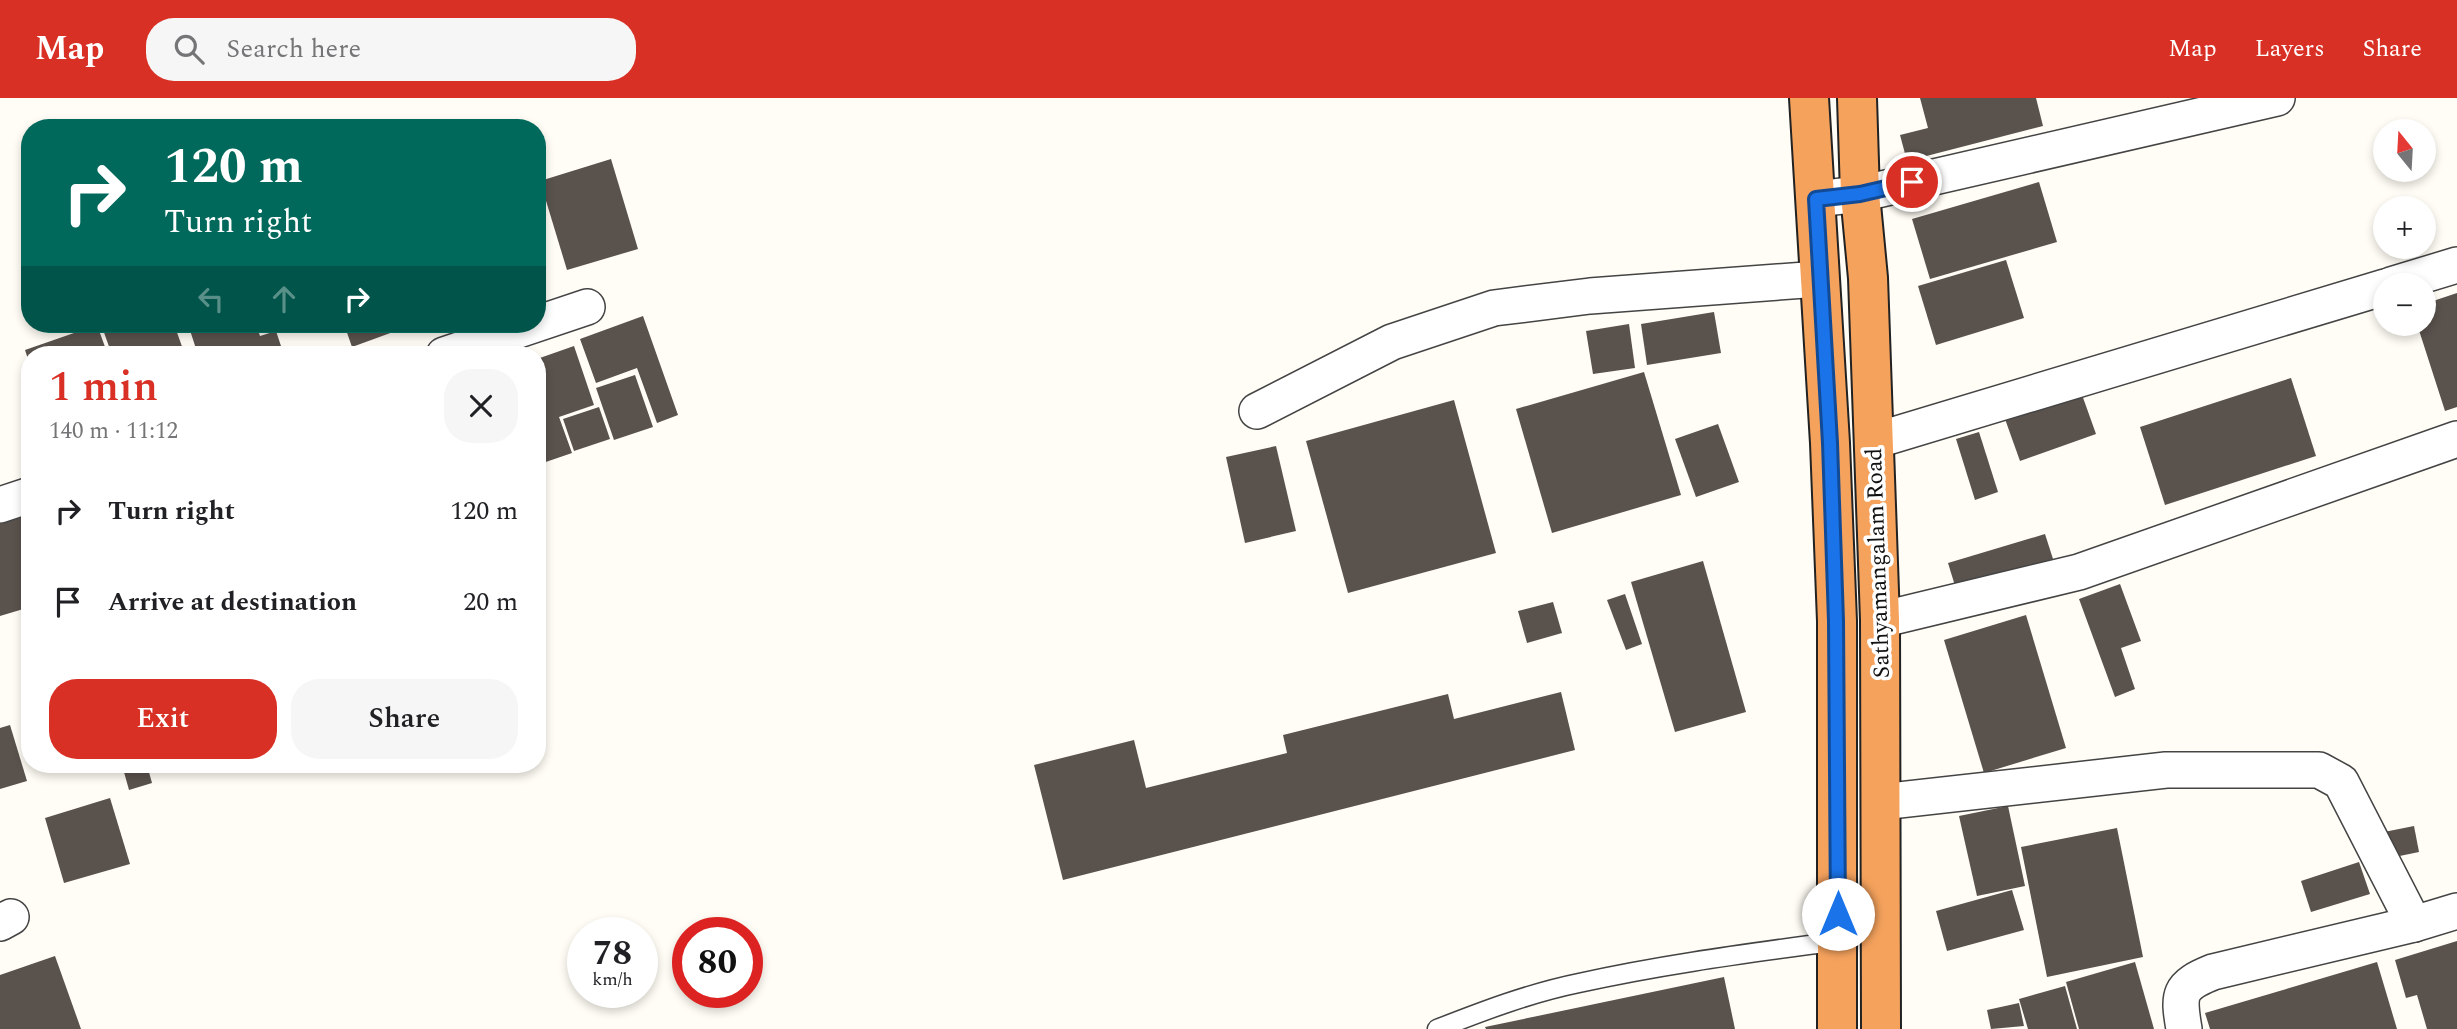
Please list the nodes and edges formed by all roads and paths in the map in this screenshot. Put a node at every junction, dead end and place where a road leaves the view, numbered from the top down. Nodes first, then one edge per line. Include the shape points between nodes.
1 (1809, 98) edge
2 (1857, 98) edge
3 (2277, 98) edge
4 (1860, 194) junction
5 (1816, 199) junction
6 (2457, 265) edge
7 (2431, 273) edge
8 (1819, 279) junction
9 (2373, 291) edge
10 (587, 307) dead end
11 (546, 321) edge
12 (510, 333) edge
13 (471, 346) edge
14 (1257, 411) dead end
15 (2457, 439) edge
16 (1874, 441) junction
17 (21, 498) edge
18 (0, 505) edge
19 (1880, 620) junction
20 (1881, 802) junction
21 (2457, 911) edge
22 (2414, 924) junction
23 (1838, 942) junction
24 (1437, 1029) edge
25 (1838, 1029) edge
26 (1881, 1029) edge
27 (2183, 1029) edge

1 - 5 highway, Sathyamangalam Road
2 - 4 highway, Sathyamangalam Road
3 - 4 street
4 - 5 street
4 - 16 highway, Sathyamangalam Road
5 - 8 highway, Sathyamangalam Road
6 - 7 street
8 - 14 street via 1494,308 1392,342
8 - 23 highway, Sathyamangalam Road via 1836,608
9 - 16 street
10 - 11 street
12 - 13 street
15 - 19 street via 2078,572
16 - 19 highway, Sathyamangalam Road
17 - 18 street
19 - 20 highway, Sathyamangalam Road
20 - 22 street via 2166,769 2319,770 2341,782
20 - 26 highway, Sathyamangalam Road
21 - 22 street
22 - 27 street via 2194,979 2183,989
23 - 24 lane via 1578,983 1497,1005
23 - 25 highway, Sathyamangalam Road

